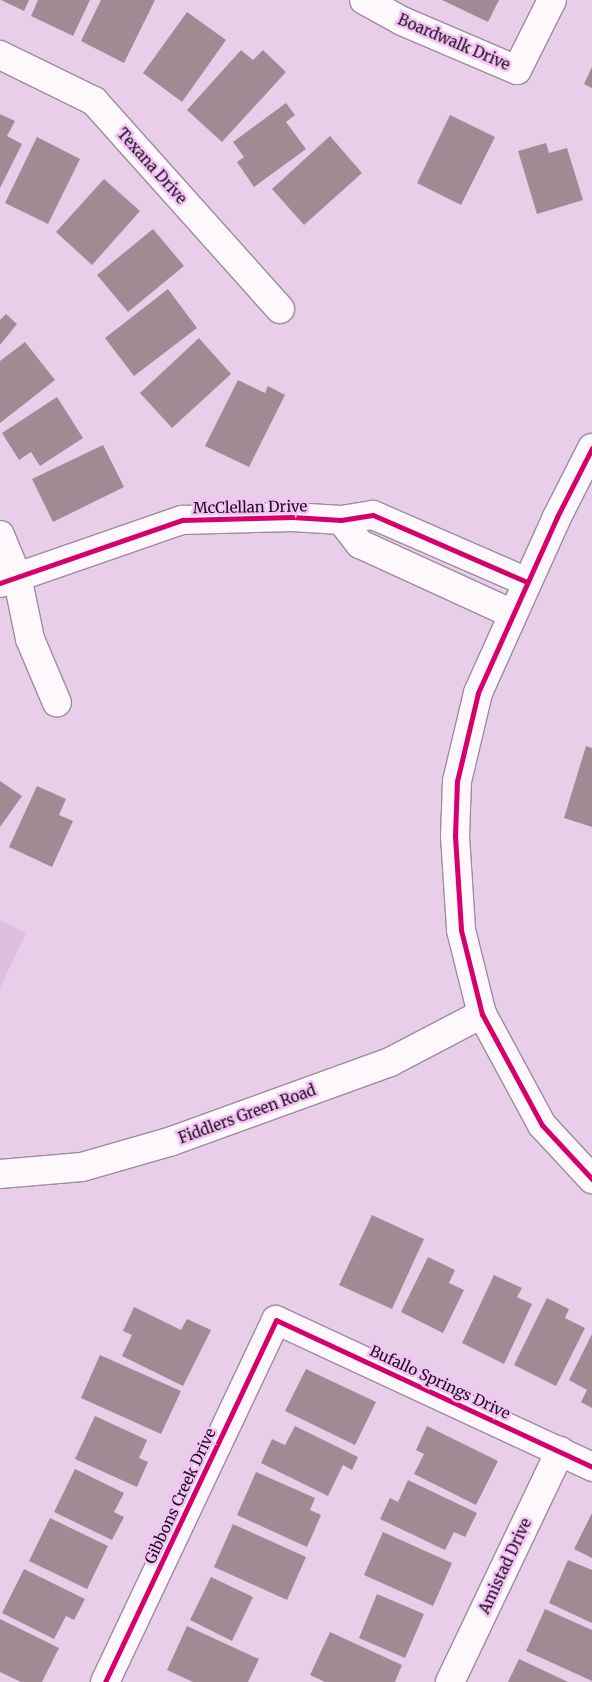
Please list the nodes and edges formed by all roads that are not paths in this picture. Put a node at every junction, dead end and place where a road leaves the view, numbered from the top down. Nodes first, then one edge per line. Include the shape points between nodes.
1 (364, 0) edge
2 (552, 0) edge
3 (0, 55) edge
4 (280, 309) dead end
5 (592, 448) edge
6 (342, 520) junction
7 (398, 524) junction
8 (0, 535) edge
9 (384, 555) junction
10 (8, 579) edge
11 (527, 582) junction
12 (513, 614) junction
13 (57, 703) dead end
14 (482, 1014) junction
15 (0, 1174) edge
16 (592, 1179) edge
17 (276, 1320) joint
18 (560, 1451) junction
19 (592, 1467) edge
20 (105, 1682) edge
21 (450, 1682) edge

1 - 2 street, Boardwalk Drive via 402,21 518,70
3 - 4 street, Texana Drive via 94,101
5 - 11 street
6 - 7 street, McClellan Drive via 374,515
6 - 9 street via 360,544
6 - 10 street, McClellan Drive via 292,517 182,520
7 - 9 street
7 - 11 street, McClellan Drive
8 - 10 street
9 - 12 street
10 - 13 street
11 - 12 street
12 - 14 street via 478,693 457,781 455,836 461,930
14 - 15 street, Fiddlers Green Road via 390,1062 172,1141 82,1167
14 - 16 street via 542,1125
17 - 18 street, Bufallo Springs Drive
17 - 20 street, Gibbons Creek Drive
18 - 19 street, Bufallo Springs Drive
18 - 21 street, Amistad Drive

